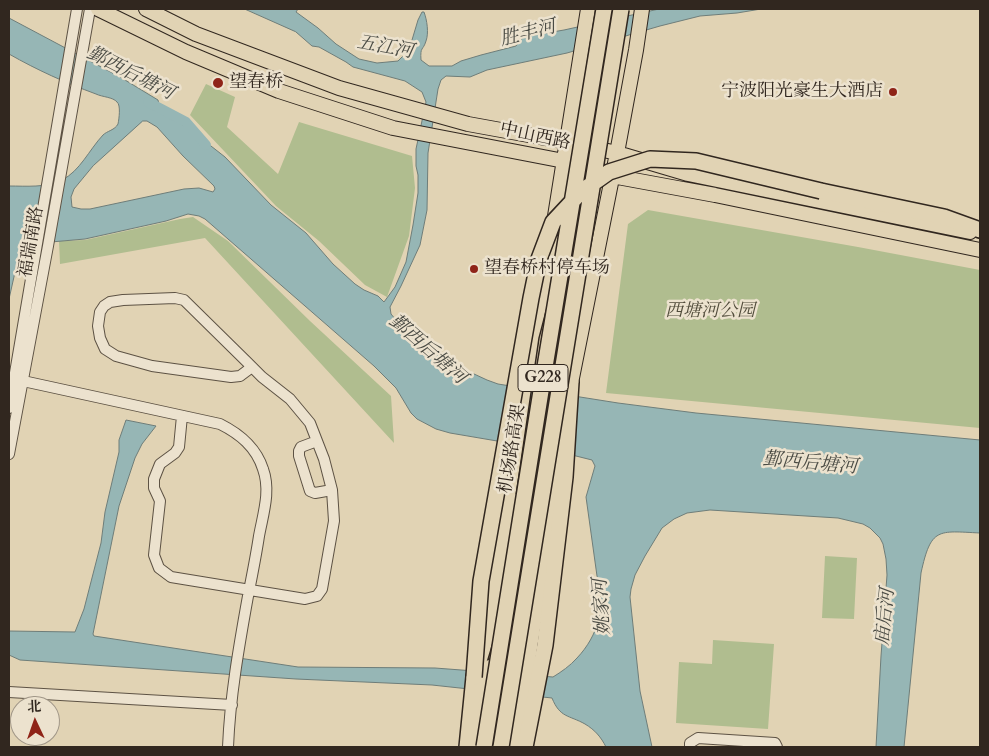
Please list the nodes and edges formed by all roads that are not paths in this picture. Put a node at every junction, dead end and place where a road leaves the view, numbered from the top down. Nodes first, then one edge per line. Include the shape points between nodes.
1 (77, 9) edge
2 (90, 9) edge
3 (98, 9) edge
4 (146, 9) edge
5 (604, 9) edge
6 (621, 9) edge
7 (642, 9) edge
8 (587, 16) edge
9 (567, 142) junction
10 (617, 153) junction
11 (564, 161) junction
12 (612, 176) junction
13 (980, 232) edge
14 (980, 250) edge
15 (542, 294) junction
16 (252, 367) junction
17 (18, 380) junction
18 (571, 380) junction
19 (9, 408) edge
20 (182, 416) junction
21 (317, 442) junction
22 (9, 454) edge
23 (332, 490) junction
24 (250, 590) junction
25 (474, 677) junction
26 (9, 692) edge
27 (232, 705) junction
28 (228, 747) edge
29 (466, 747) edge
30 (474, 747) edge
31 (484, 747) edge
32 (501, 747) edge
33 (514, 747) edge
34 (524, 747) edge
35 (690, 747) edge
36 (777, 747) edge

1 - 17 street, 福瑞南路
2 - 17 street, 福瑞南路 via 48,246
3 - 11 main road, 中山西路 via 186,52 279,91 393,128
4 - 9 main road, 中山西路 via 196,34 339,88 468,124
5 - 31 highway, 机场路高架 / G228, bridge
6 - 32 highway, 机场路高架 / G228, bridge
7 - 10 main road
8 - 9 main road
9 - 10 main road, 中山西路
9 - 11 main road
10 - 12 main road
10 - 13 main road, 中山西路 via 688,174
11 - 12 main road, 中山西路
11 - 15 main road
12 - 14 main road, 中山西路
12 - 18 main road
13 - 25 highway, bridge via 944,217 696,161 650,159 610,172 582,191 553,222 539,259 530,298 481,581
15 - 25 highway, bridge via 531,336 488,631
15 - 30 main road via 505,574
16 - 16 street via 184,300 123,300 110,302 100,312 100,338 105,349 116,356 152,366 231,377 240,376
16 - 21 street via 290,399 310,423
17 - 19 street, 福瑞南路
17 - 20 street
17 - 22 street, 福瑞南路
18 - 33 main road
18 - 34 highway via 565,477 545,645
20 - 24 street via 220,424 235,432 257,453 264,470 267,495
20 - 24 street via 179,447 160,464 154,479 160,501 154,555 159,568 171,577
21 - 23 street
21 - 23 street via 301,448 299,456 310,491
23 - 24 street via 334,521 322,589 317,596 305,599
24 - 27 street
25 - 29 highway
26 - 27 street
27 - 28 street
35 - 36 street via 690,743 698,738 774,743

